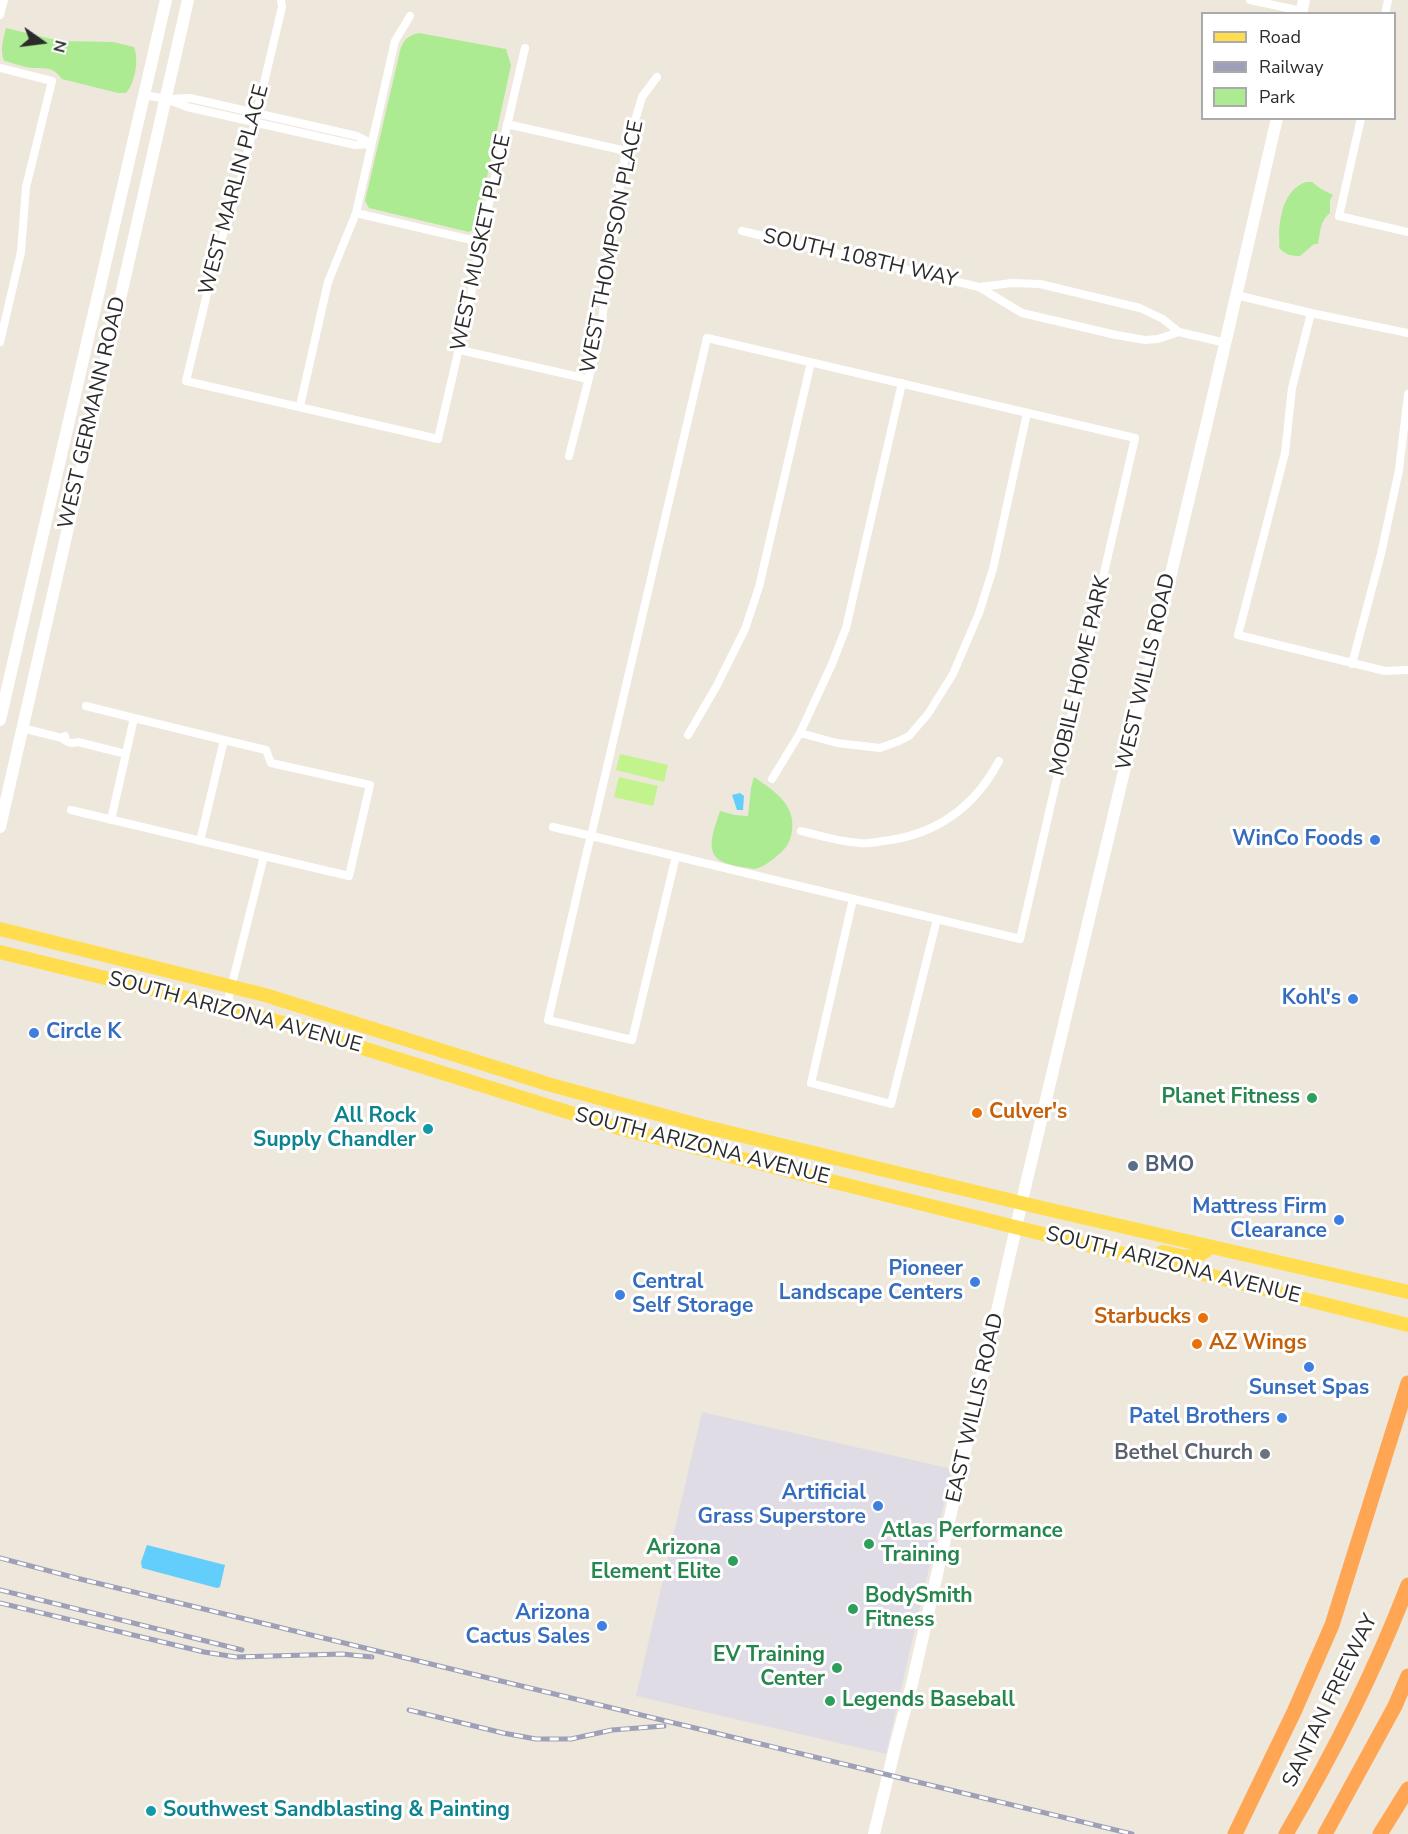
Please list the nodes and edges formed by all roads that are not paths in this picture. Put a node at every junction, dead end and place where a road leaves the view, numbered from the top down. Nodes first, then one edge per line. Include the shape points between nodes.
1 (3, 0) edge
2 (166, 0) edge
3 (188, 0) edge
4 (281, 0) edge
5 (1250, 0) edge
6 (1302, 8) edge
7 (0, 15) edge
8 (410, 15) dead end
9 (525, 48) dead end
10 (0, 68) edge
11 (657, 77) dead end
12 (145, 94) junction
13 (166, 99) junction
14 (256, 118) junction
15 (1277, 120) edge
16 (1361, 120) edge
17 (507, 124) junction
18 (371, 144) junction
19 (627, 151) junction
20 (356, 213) junction
21 (742, 231) dead end
22 (1408, 232) edge
23 (480, 242) junction
24 (979, 287) junction
25 (1236, 295) junction
26 (1311, 313) junction
27 (1179, 332) junction
28 (1408, 333) edge
29 (0, 342) edge
30 (1226, 343) junction
31 (459, 350) junction
32 (811, 362) junction
33 (588, 379) junction
34 (902, 383) junction
35 (1408, 394) edge
36 (300, 406) junction
37 (1027, 412) junction
38 (569, 456) dead end
39 (1352, 664) junction
40 (12, 667) junction
41 (1408, 670) edge
42 (35, 672) junction
43 (86, 706) dead end
44 (134, 718) junction
45 (0, 720) edge
46 (22, 728) junction
47 (800, 733) junction
48 (688, 735) dead end
49 (224, 740) junction
50 (126, 754) junction
51 (999, 761) dead end
52 (772, 779) dead end
53 (71, 810) dead end
54 (111, 820) junction
55 (0, 827) edge
56 (553, 827) dead end
57 (801, 831) dead end
58 (591, 836) junction
59 (200, 841) junction
60 (264, 856) junction
61 (676, 856) junction
62 (853, 899) junction
63 (937, 919) junction
64 (0, 929) edge
65 (0, 952) edge
66 (232, 987) junction
67 (226, 1008) junction
68 (1021, 1203) junction
69 (1016, 1226) junction
70 (1209, 1248) junction
71 (1148, 1260) junction
72 (1408, 1292) edge
73 (1408, 1325) edge
74 (1408, 1383) edge
75 (1408, 1585) edge
76 (1408, 1676) edge
77 (1408, 1789) edge
78 (1328, 1829) edge
79 (874, 1834) edge
80 (1235, 1834) edge
81 (1286, 1834) edge
82 (1380, 1834) edge

1 - 7 street
2 - 12 street, WEST GERMANN ROAD
3 - 13 street, WEST GERMANN ROAD
4 - 14 street, WEST MARLIN PLACE
5 - 6 street
8 - 18 street via 395,41
9 - 17 street, WEST MUSKET PLACE
10 - 29 street via 52,81 26,187 21,252
11 - 19 street, WEST THOMPSON PLACE via 642,97
12 - 13 street
12 - 40 street, WEST GERMANN ROAD
13 - 14 street via 190,98
13 - 42 street, WEST GERMANN ROAD
14 - 18 street via 357,136
14 - 36 street, WEST MARLIN PLACE via 239,188 217,252 186,381
15 - 25 street, WEST WILLIS ROAD
16 - 22 street via 1339,216
17 - 19 street
17 - 23 street, WEST MUSKET PLACE
18 - 20 street
19 - 33 street, WEST THOMPSON PLACE via 612,233 601,331
20 - 23 street
20 - 36 street via 328,282
21 - 24 street, SOUTH 108TH WAY
23 - 31 street, WEST MUSKET PLACE
24 - 27 street, SOUTH 108TH WAY via 1040,284 1140,308
24 - 27 street, SOUTH 108TH WAY via 1022,313 1116,335 1145,340
25 - 26 street
25 - 30 street, WEST WILLIS ROAD
26 - 28 street
26 - 39 street via 1292,388 1285,453 1238,635
27 - 30 street, SOUTH 108TH WAY
30 - 68 street, WEST WILLIS ROAD
31 - 33 street
31 - 36 street, WEST MUSKET PLACE via 438,439
32 - 34 street, MOBILE HOME PARK
32 - 48 street via 759,587 745,629
32 - 58 street, MOBILE HOME PARK via 707,338
33 - 38 street, WEST THOMPSON PLACE
34 - 37 street, MOBILE HOME PARK
34 - 47 street via 846,628
35 - 39 street via 1399,470
37 - 47 street via 993,569 979,613 953,674 928,714 909,736 880,748 837,743
37 - 63 street, MOBILE HOME PARK via 1136,438 1020,939
39 - 41 street via 1385,671
40 - 42 street
40 - 45 street, WEST GERMANN ROAD
42 - 46 street, WEST GERMANN ROAD
43 - 44 street
44 - 49 street
44 - 50 street
46 - 50 street
46 - 55 street, WEST GERMANN ROAD
47 - 52 street
49 - 59 street
49 - 60 street via 266,750 271,763 370,785 349,876
50 - 54 street
51 - 57 street via 989,780 970,800 948,820 925,832 897,840 861,843
53 - 54 street
54 - 59 street
56 - 58 street, MOBILE HOME PARK
58 - 61 street, MOBILE HOME PARK
58 - 61 street, MOBILE HOME PARK via 548,1020 632,1040
59 - 60 street
60 - 66 street
61 - 62 street, MOBILE HOME PARK
62 - 63 street, MOBILE HOME PARK
62 - 63 street via 811,1083 891,1104
64 - 66 main road, SOUTH ARIZONA AVENUE
65 - 67 main road, SOUTH ARIZONA AVENUE
66 - 67 street
66 - 68 main road, SOUTH ARIZONA AVENUE via 551,1085
67 - 69 main road, SOUTH ARIZONA AVENUE via 303,1028 614,1126
68 - 69 street, WEST WILLIS ROAD
68 - 70 main road, SOUTH ARIZONA AVENUE
69 - 71 main road, SOUTH ARIZONA AVENUE
69 - 79 street, EAST WILLIS ROAD via 915,1673
70 - 71 main road via 1194,1258 1164,1252
70 - 72 main road, SOUTH ARIZONA AVENUE
71 - 73 main road, SOUTH ARIZONA AVENUE
74 - 80 highway via 1332,1625
75 - 81 highway, SANTAN FREEWAY via 1354,1708
76 - 78 highway
77 - 82 highway

